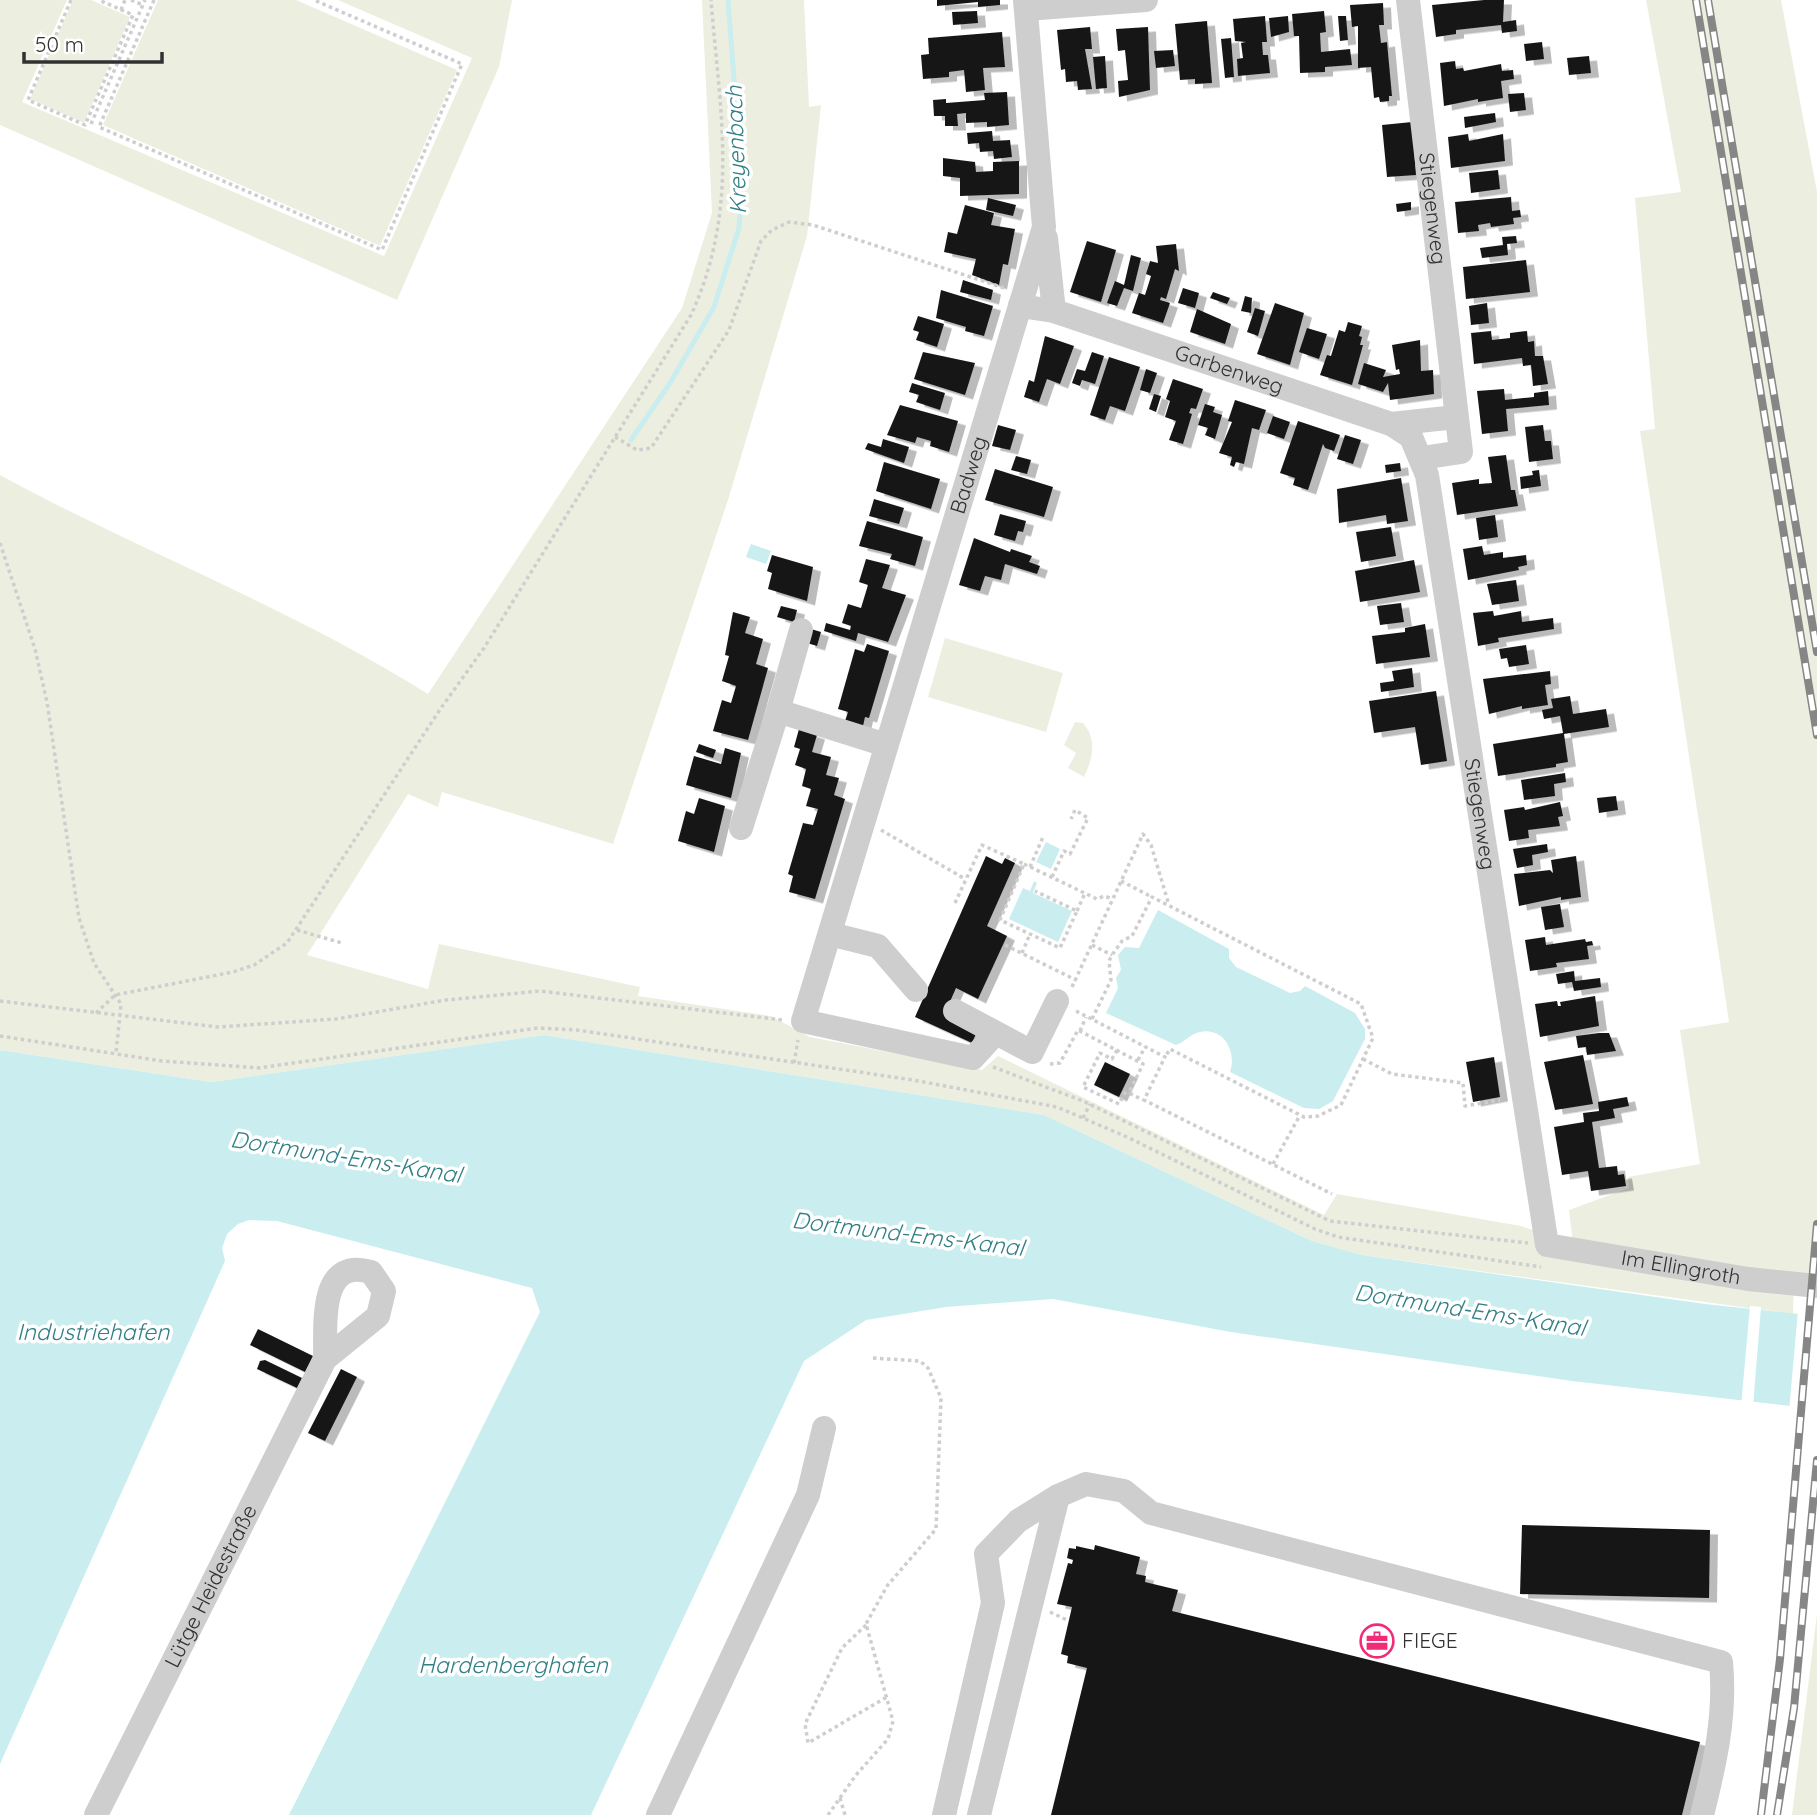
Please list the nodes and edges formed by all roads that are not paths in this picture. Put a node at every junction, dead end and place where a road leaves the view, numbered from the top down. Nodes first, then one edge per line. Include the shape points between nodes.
1 (1146, 0) edge
2 (1408, 0) edge
3 (1026, 5) edge
4 (1044, 227) junction
5 (1022, 300) junction
6 (1054, 311) junction
7 (1456, 417) junction
8 (1391, 424) junction
9 (1422, 458) junction
10 (801, 629) dead end
11 (778, 711) junction
12 (886, 745) junction
13 (741, 828) dead end
14 (829, 938) junction
15 (916, 990) dead end
16 (1067, 1001) road end
17 (955, 1011) dead end
18 (995, 1034) junction
19 (1542, 1255) joint
20 (1817, 1286) edge
21 (325, 1359) dead end
22 (824, 1428) dead end
23 (1058, 1496) junction
24 (96, 1815) edge
25 (658, 1815) edge
26 (944, 1815) edge
27 (979, 1815) edge
28 (1702, 1815) edge

1 - 3 street
2 - 7 street, Stiegenweg
3 - 4 street, Badweg
4 - 5 street, Badweg
4 - 6 street
5 - 6 street, Garbenweg
5 - 12 street, Badweg
6 - 8 street, Garbenweg
7 - 8 street
7 - 9 street, Stiegenweg via 1461,452
8 - 9 street, Garbenweg via 1411,436
9 - 19 street, Stiegenweg
10 - 11 street
11 - 12 street
11 - 13 street
12 - 14 street, Badweg
14 - 15 street via 878,946
14 - 18 street, Badweg via 801,1028 973,1058
16 - 18 street via 1032,1052
17 - 18 street
19 - 20 street, Im Ellingroth
21 - 24 street, Lütge Heidestraße
22 - 25 street via 808,1494
23 - 26 street via 1018,1521 986,1554 993,1603
23 - 27 street
23 - 28 street via 1086,1485 1124,1490 1151,1513 1721,1662 1720,1744

